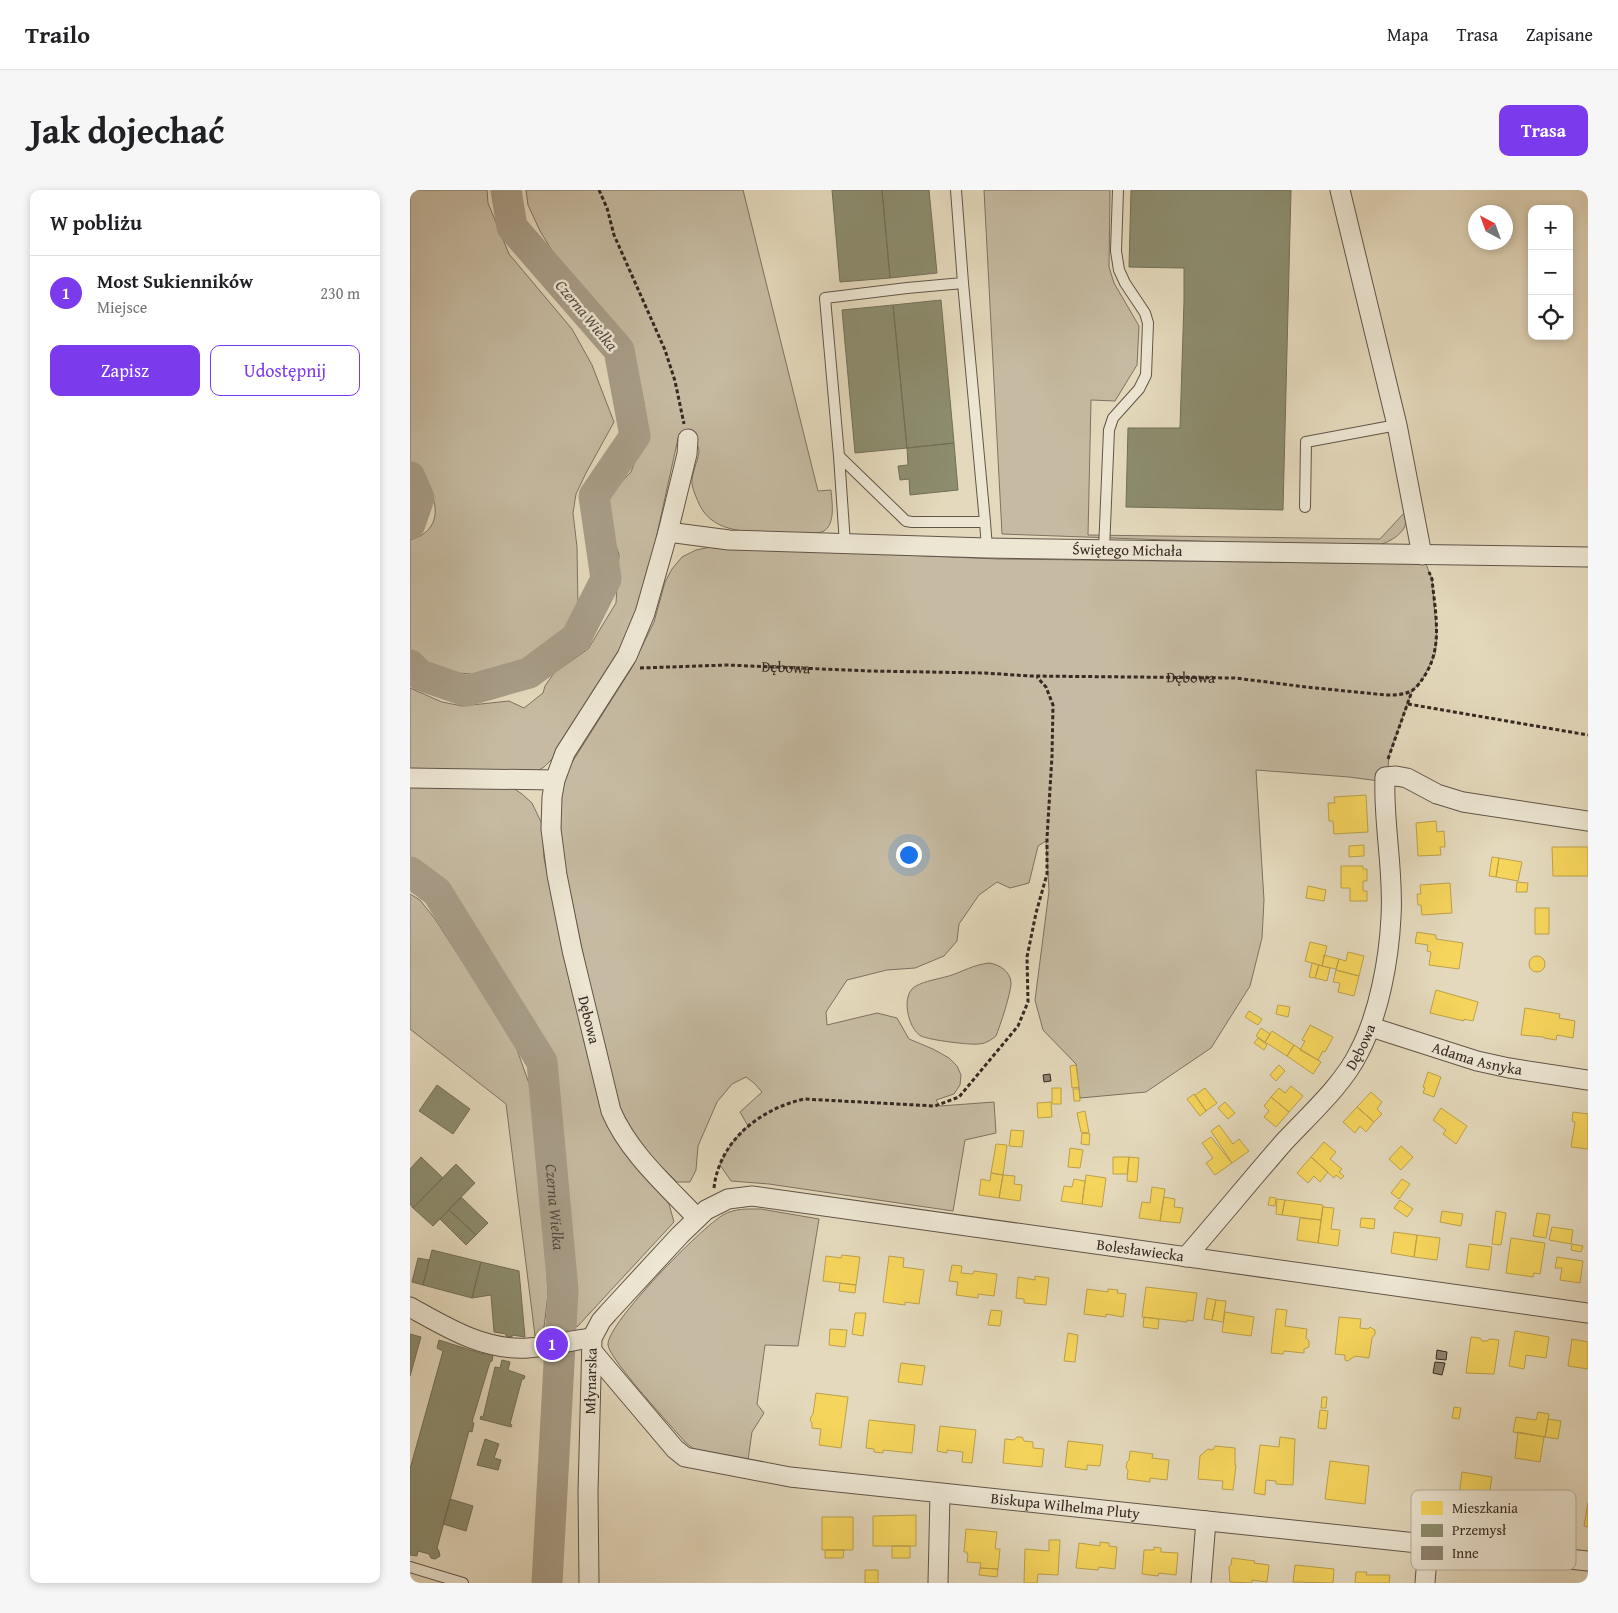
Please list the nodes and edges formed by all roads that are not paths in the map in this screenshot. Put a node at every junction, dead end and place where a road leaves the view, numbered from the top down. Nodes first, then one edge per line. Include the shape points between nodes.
1 (956, 190) edge
2 (1118, 190) edge
3 (1340, 190) edge
4 (964, 283) junction
5 (1397, 425) junction
6 (688, 439) road end
7 (839, 456) junction
8 (1305, 507) dead end
9 (985, 522) junction
10 (668, 532) junction
11 (844, 544) junction
12 (987, 548) junction
13 (1104, 550) junction
14 (1422, 555) junction
15 (1588, 557) edge
16 (410, 778) edge
17 (555, 780) junction
18 (1588, 821) edge
19 (1371, 1027) junction
20 (1588, 1080) edge
21 (697, 1218) junction
22 (1186, 1257) junction
23 (410, 1307) edge
24 (1588, 1313) edge
25 (587, 1343) junction
26 (940, 1494) junction
27 (1206, 1521) junction
28 (1411, 1543) edge
29 (410, 1567) edge
30 (1426, 1570) edge
31 (463, 1583) edge
32 (589, 1583) edge
33 (938, 1583) edge
34 (1201, 1583) edge
35 (1425, 1583) edge

1 - 4 lane
2 - 13 lane via 1116,251 1119,270 1148,323 1146,375 1139,389 1113,418 1109,430
3 - 5 street
4 - 7 lane via 825,298
4 - 9 lane
5 - 8 lane via 1306,442
5 - 14 street
6 - 10 street
7 - 9 lane via 906,521
7 - 11 lane
9 - 12 lane
10 - 11 street, Świętego Michała via 729,540
10 - 17 street, Dębowa via 635,639 570,743
11 - 12 street, Świętego Michała
12 - 13 street, Świętego Michała
13 - 14 street, Świętego Michała
14 - 15 street, Świętego Michała
16 - 17 street
17 - 21 street, Dębowa via 551,820 557,875 611,1111 636,1154
18 - 19 street, Dębowa via 1463,802 1437,794 1407,778 1385,777 1391,917 1379,998
19 - 20 street, Adama Asnyka via 1477,1061
19 - 22 street, Dębowa via 1358,1055 1338,1083
21 - 22 street, Bolesławiecka via 716,1204 752,1196
21 - 25 street, Młynarska via 608,1313
22 - 24 street, Bolesławiecka
23 - 25 street via 453,1331 494,1346 528,1348
25 - 26 street, Biskupa Wilhelma Pluty via 685,1457 790,1478
25 - 32 street, Młynarska
26 - 27 street, Biskupa Wilhelma Pluty
26 - 33 street
27 - 28 street, Biskupa Wilhelma Pluty
27 - 34 street
29 - 31 lane
30 - 35 street

